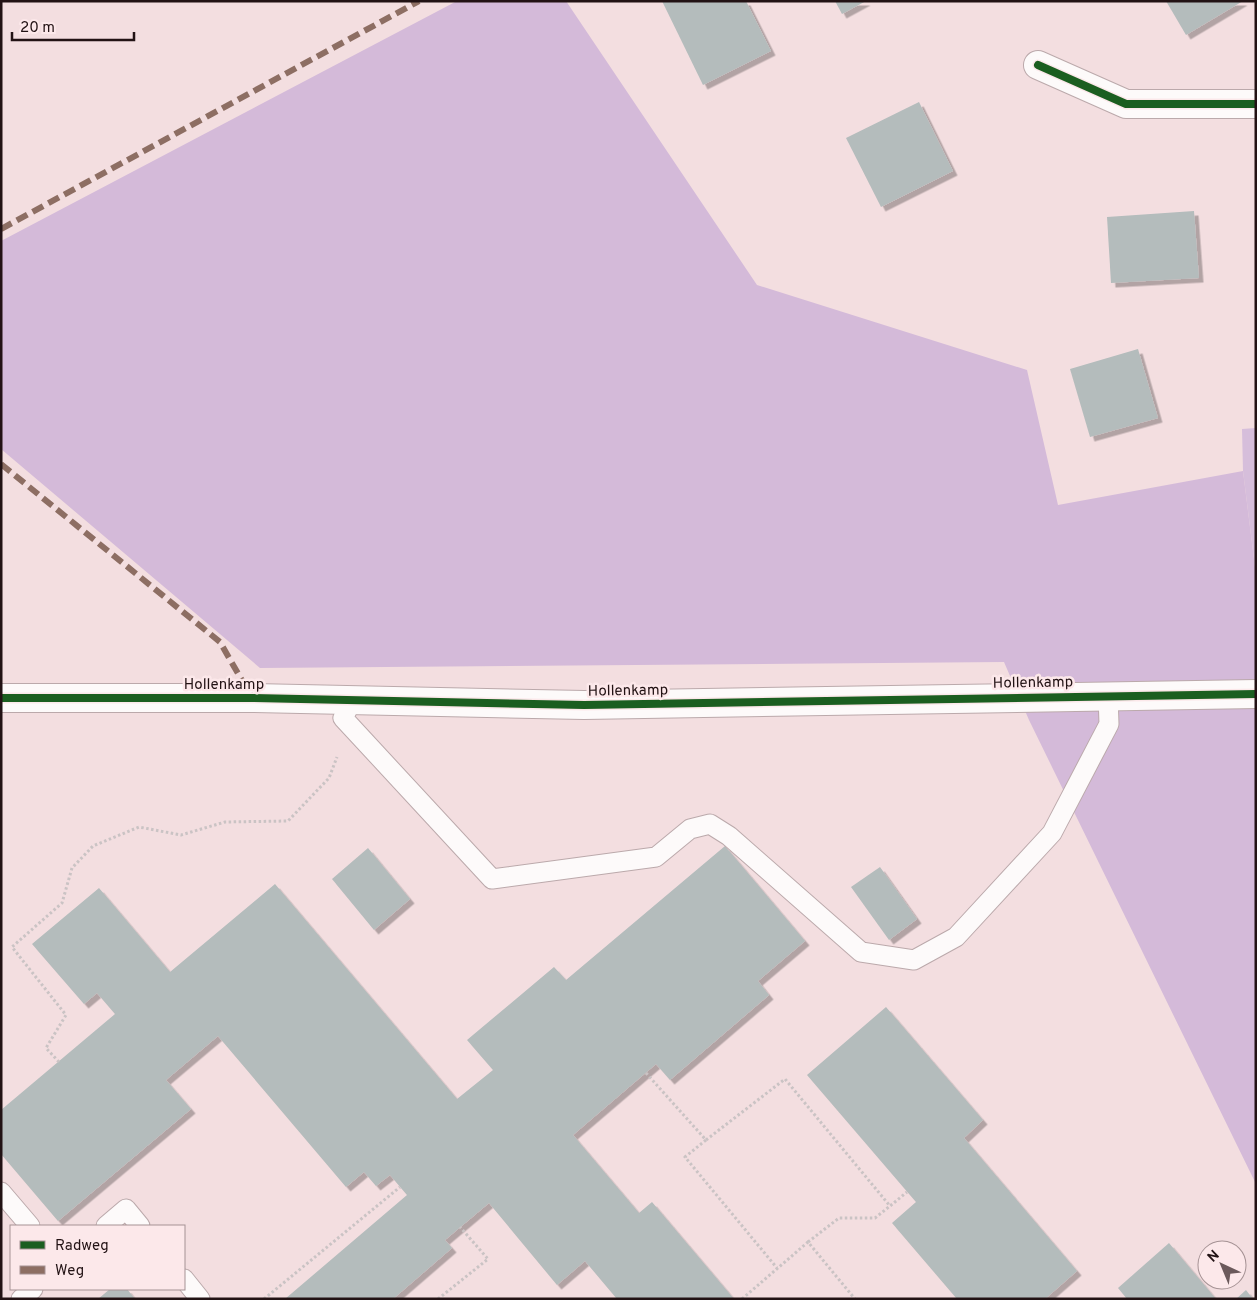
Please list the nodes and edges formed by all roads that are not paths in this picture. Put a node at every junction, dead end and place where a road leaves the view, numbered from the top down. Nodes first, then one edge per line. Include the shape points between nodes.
1 (1038, 65) dead end
2 (1256, 104) edge
3 (1256, 694) edge
4 (1108, 695) junction
5 (1, 698) edge
6 (348, 708) junction
7 (1, 1192) edge
8 (29, 1225) edge
9 (107, 1225) edge
10 (139, 1225) edge
11 (185, 1280) edge
12 (32, 1290) edge
13 (21, 1299) edge
14 (200, 1299) edge

1 - 2 street via 1126,104
3 - 4 street, Hollenkamp
4 - 6 street, Hollenkamp
4 - 6 lane via 1109,724 1052,833 956,937 914,960 861,952 729,836 710,824 690,829 656,857 492,879
5 - 6 street, Hollenkamp
7 - 8 lane
9 - 10 lane via 126,1210
11 - 14 lane
12 - 13 lane

